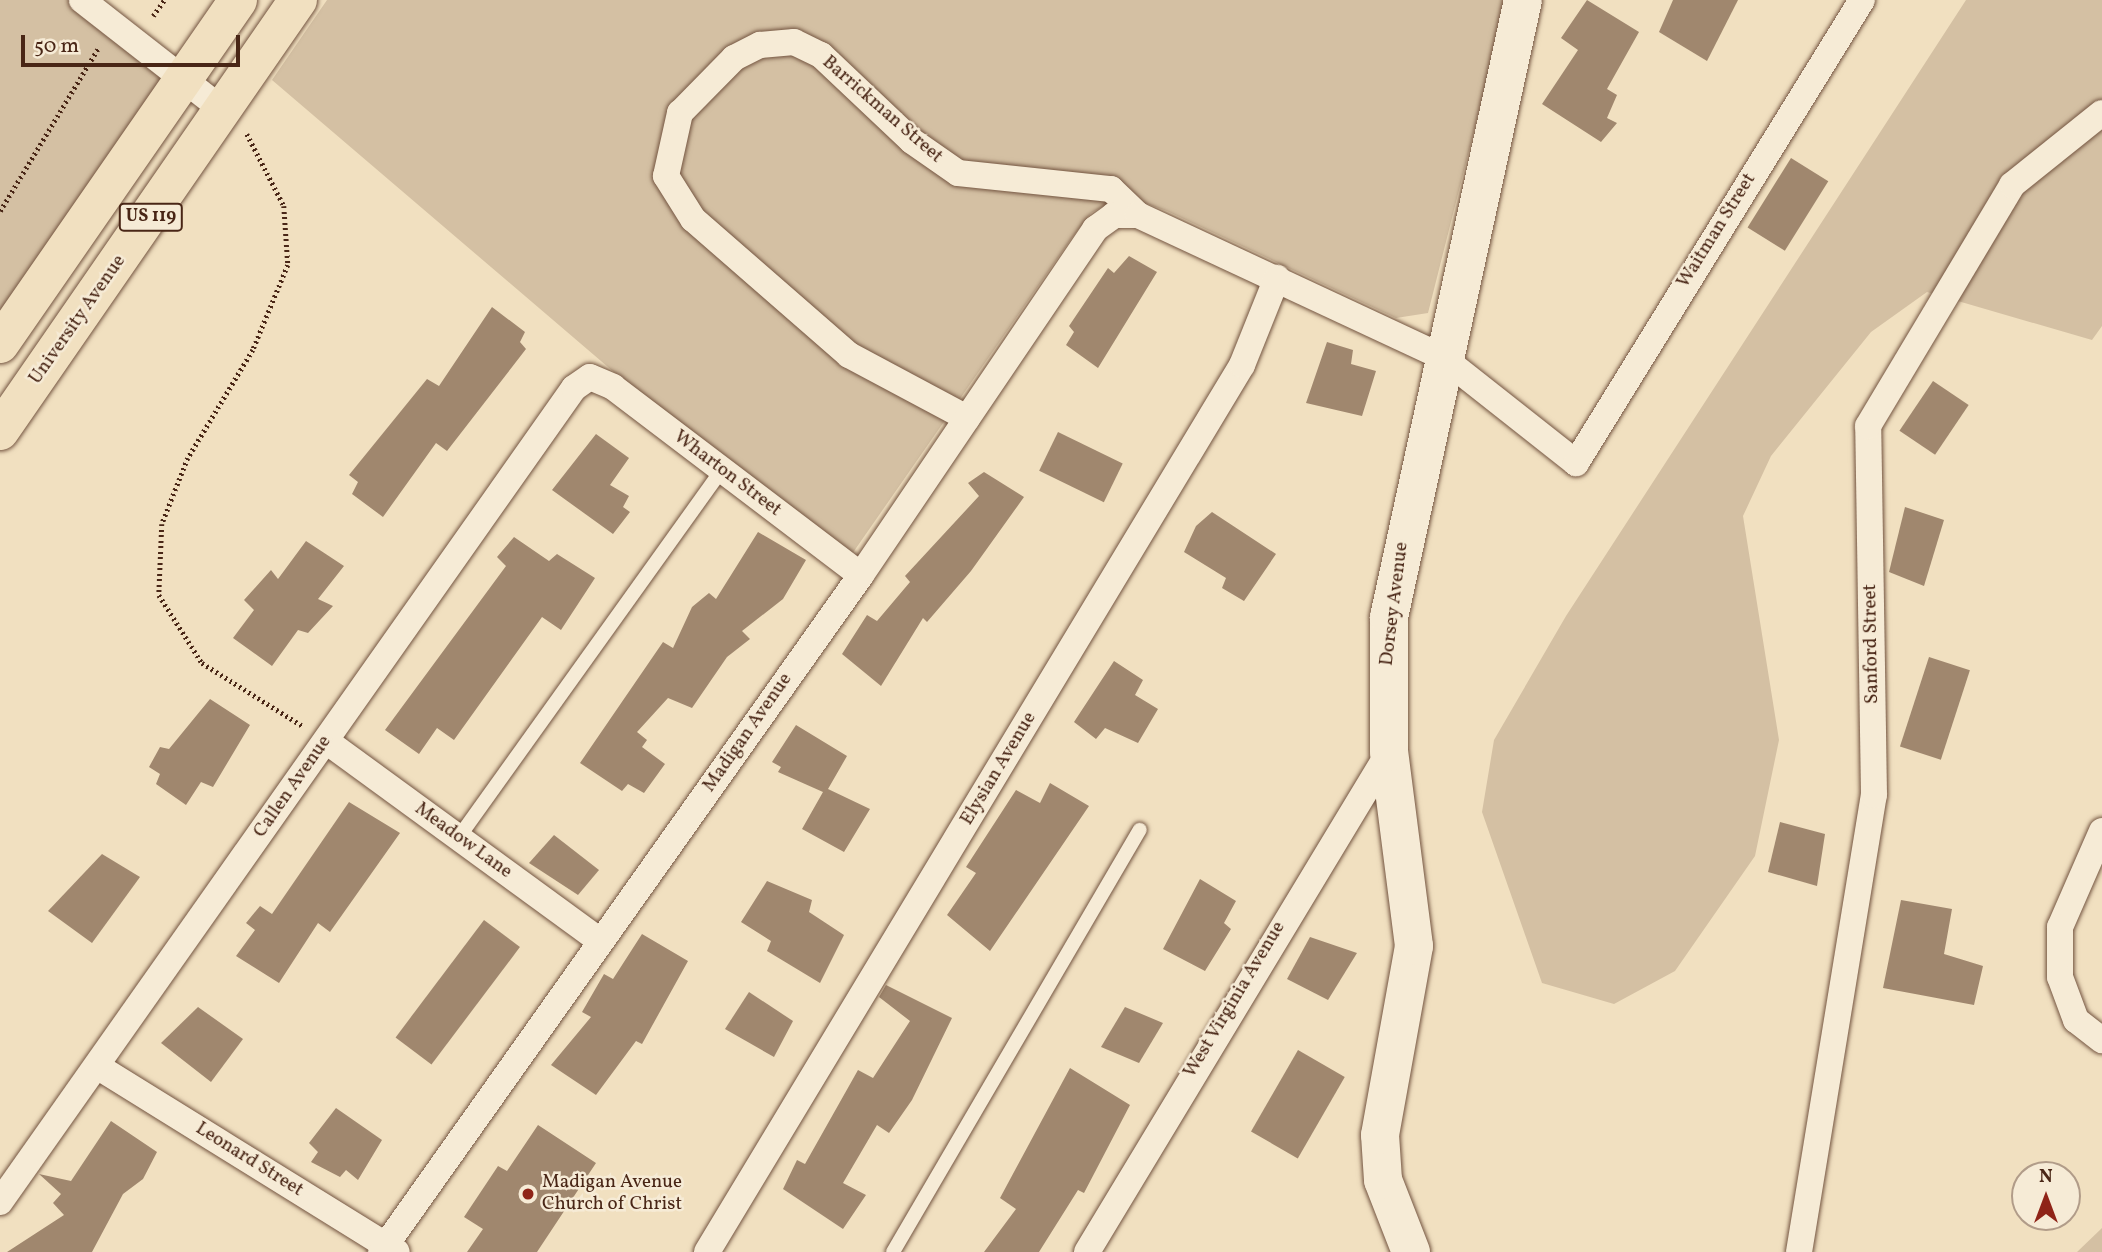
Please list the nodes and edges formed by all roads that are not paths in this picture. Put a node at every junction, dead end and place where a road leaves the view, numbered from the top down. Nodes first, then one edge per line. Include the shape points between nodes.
1 (82, 0) edge
2 (238, 0) edge
3 (298, 0) edge
4 (1523, 0) edge
5 (1862, 0) edge
6 (183, 77) junction
7 (223, 110) junction
8 (2102, 113) edge
9 (1126, 215) junction
10 (1278, 278) junction
11 (0, 344) edge
12 (1442, 357) junction
13 (590, 377) joint
14 (967, 418) junction
15 (0, 431) edge
16 (1576, 463) joint
17 (722, 470) junction
18 (861, 575) junction
19 (326, 741) junction
20 (1389, 752) junction
21 (1140, 830) dead end
22 (2102, 831) edge
23 (459, 837) junction
24 (600, 941) junction
25 (2102, 1040) edge
26 (100, 1068) junction
27 (0, 1202) edge
28 (388, 1250) edge
29 (706, 1252) edge
30 (893, 1252) edge
31 (1087, 1252) edge
32 (1411, 1252) edge
33 (1799, 1252) edge

1 - 6 street
2 - 6 main road, US 119
3 - 7 main road, University Avenue / US 119
4 - 12 street, Dorsey Avenue
5 - 16 street, Waitman Street
6 - 7 street
6 - 11 main road, US 119
7 - 15 main road, University Avenue / US 119
8 - 33 street, Sanford Street via 2012,185 1868,426 1874,795
9 - 10 street, Barrickman Street
9 - 14 street, Madigan Avenue via 1095,229
9 - 14 street, Barrickman Street via 1111,190 958,173 912,141 821,55 794,42 760,45 734,58 680,113 666,176 693,219 849,355
10 - 12 street, Barrickman Street
10 - 29 street, Elysian Avenue via 1242,365
12 - 16 street, Barrickman Street
12 - 20 street, Dorsey Avenue via 1389,617
13 - 17 street, Wharton Street
13 - 19 street, Callen Avenue via 561,401
14 - 18 street, Madigan Avenue
17 - 18 street, Wharton Street
17 - 23 lane
18 - 24 street, Madigan Avenue
19 - 23 street, Meadow Lane
19 - 26 street, Callen Avenue
20 - 31 street, West Virginia Avenue
20 - 32 street, Dorsey Avenue via 1414,946 1380,1135 1383,1180
21 - 30 lane
22 - 25 street via 2060,927 2060,977 2076,1020
23 - 24 street, Meadow Lane
24 - 28 street, Madigan Avenue
26 - 27 street, Callen Avenue
26 - 28 street, Leonard Street

